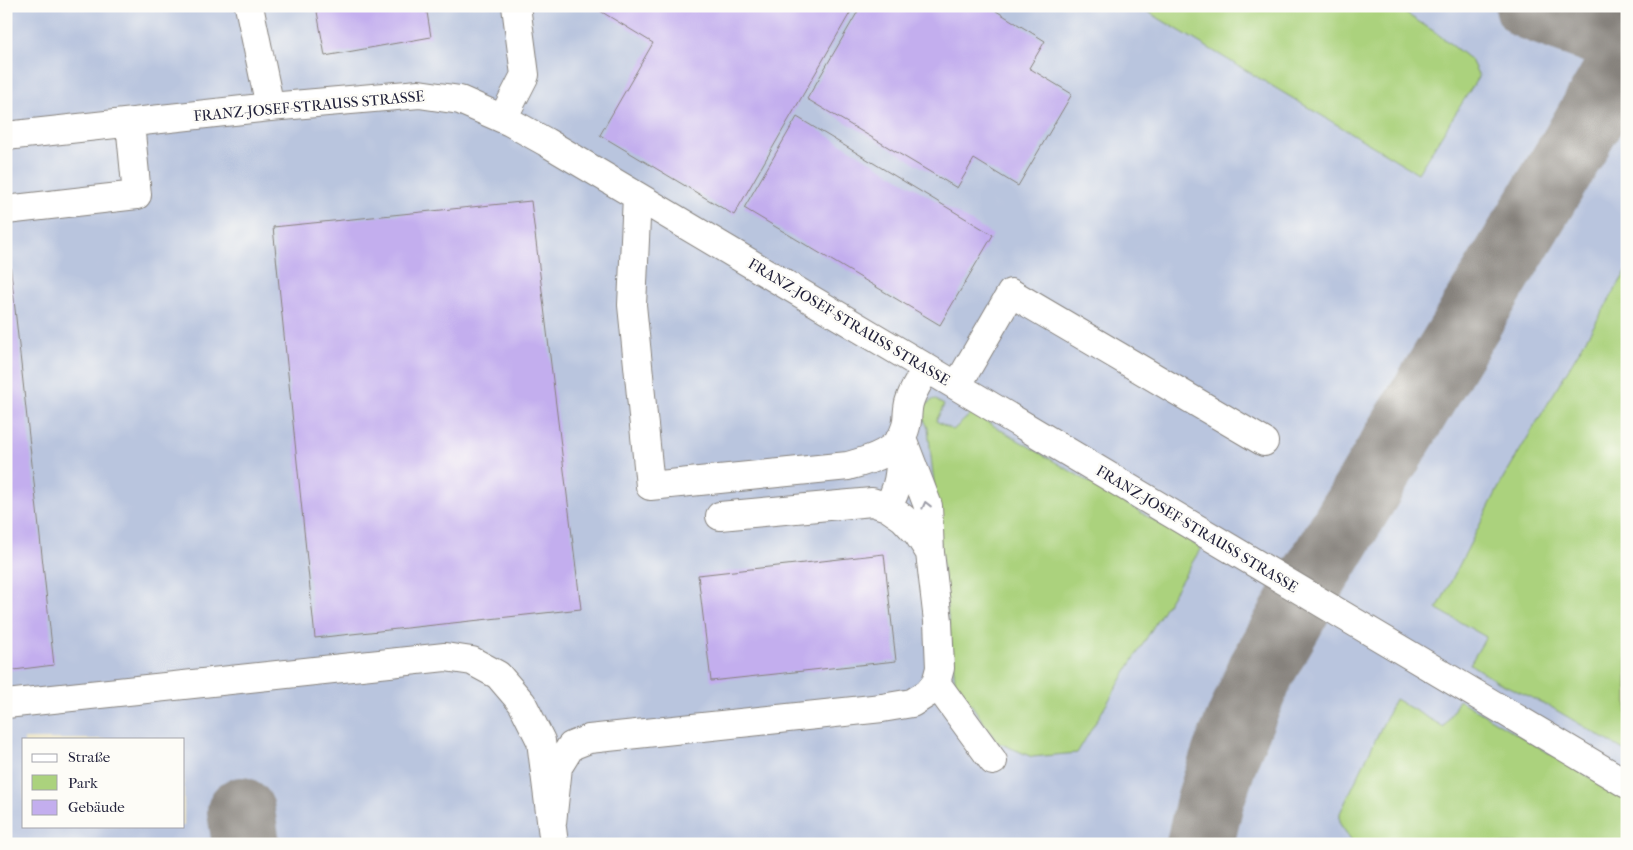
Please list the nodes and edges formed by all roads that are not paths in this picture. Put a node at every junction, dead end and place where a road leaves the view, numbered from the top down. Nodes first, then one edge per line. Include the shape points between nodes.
1 (249, 6) edge
2 (516, 6) edge
3 (270, 107) junction
4 (503, 118) junction
5 (130, 122) junction
6 (6, 136) edge
7 (637, 196) junction
8 (6, 210) edge
9 (926, 368) junction
10 (957, 386) junction
11 (902, 438) junction
12 (1264, 442) dead end
13 (887, 507) junction
14 (720, 516) dead end
15 (930, 553) junction
16 (936, 683) junction
17 (6, 704) edge
18 (993, 761) dead end
19 (1627, 784) edge
20 (553, 834) edge

1 - 3 street
2 - 4 street via 525,75
3 - 4 street, FRANZ-JOSEF-STRAUSS STRASSE via 419,94 460,100
3 - 5 street, FRANZ-JOSEF-STRAUSS STRASSE
4 - 7 street, FRANZ-JOSEF-STRAUSS STRASSE
5 - 6 street, FRANZ-JOSEF-STRAUSS STRASSE
5 - 8 street via 137,195
7 - 9 street, FRANZ-JOSEF-STRAUSS STRASSE
7 - 11 street via 632,305 650,486 848,466 879,456
9 - 10 street, FRANZ-JOSEF-STRAUSS STRASSE
9 - 11 street via 909,403
10 - 12 street via 1011,293
10 - 19 street, FRANZ-JOSEF-STRAUSS STRASSE
11 - 13 street via 900,476 895,495
15 -> 11 street via 928,506
13 - 14 street via 872,502
13 - 15 street via 918,534
15 - 16 street via 938,621 940,668
16 - 18 street
16 - 20 street via 928,693 912,703 590,739 571,746 558,767
17 - 20 street via 445,657 472,661 498,675 522,703 541,741

